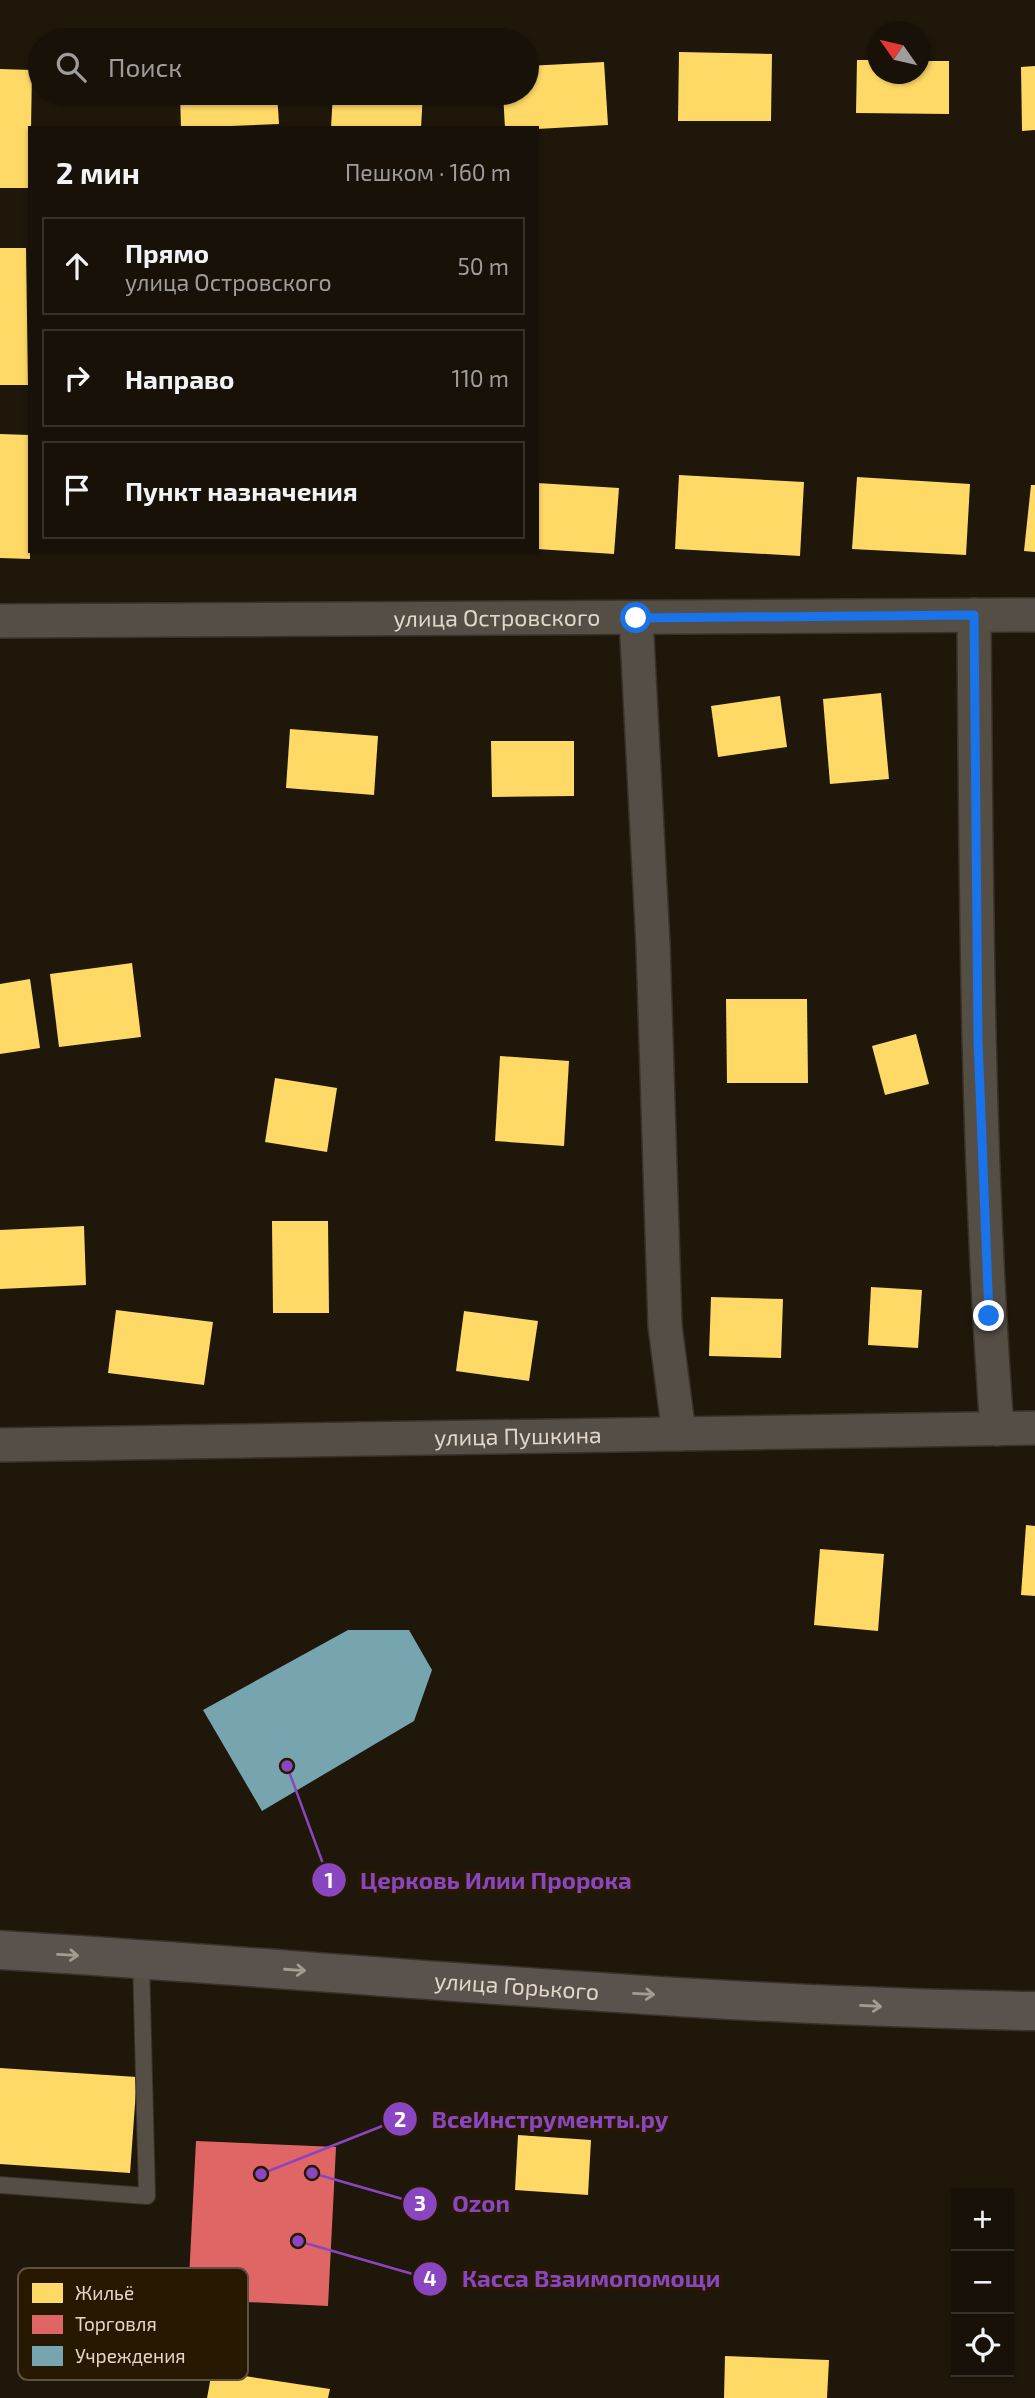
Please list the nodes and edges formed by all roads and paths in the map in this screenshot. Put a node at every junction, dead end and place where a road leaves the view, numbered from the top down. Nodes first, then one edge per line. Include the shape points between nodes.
1 (974, 615) junction
2 (1035, 615) edge
3 (636, 618) junction
4 (0, 621) edge
5 (1035, 1428) edge
6 (997, 1429) junction
7 (679, 1434) junction
8 (0, 1445) edge
9 (0, 1950) edge
10 (141, 1959) junction
11 (1035, 2011) edge
12 (0, 2185) edge

1 - 2 street, улица Островского
1 - 3 street, улица Островского
1 - 6 street via 978,1040
3 - 4 street, улица Островского
3 - 7 street via 653,945 665,1326
5 - 6 street, улица Пушкина
6 - 7 street, улица Пушкина
7 - 8 street, улица Пушкина
9 -> 10 main road, улица Горького
10 -> 11 main road, улица Горького via 618,1993
10 - 12 lane via 147,2196

